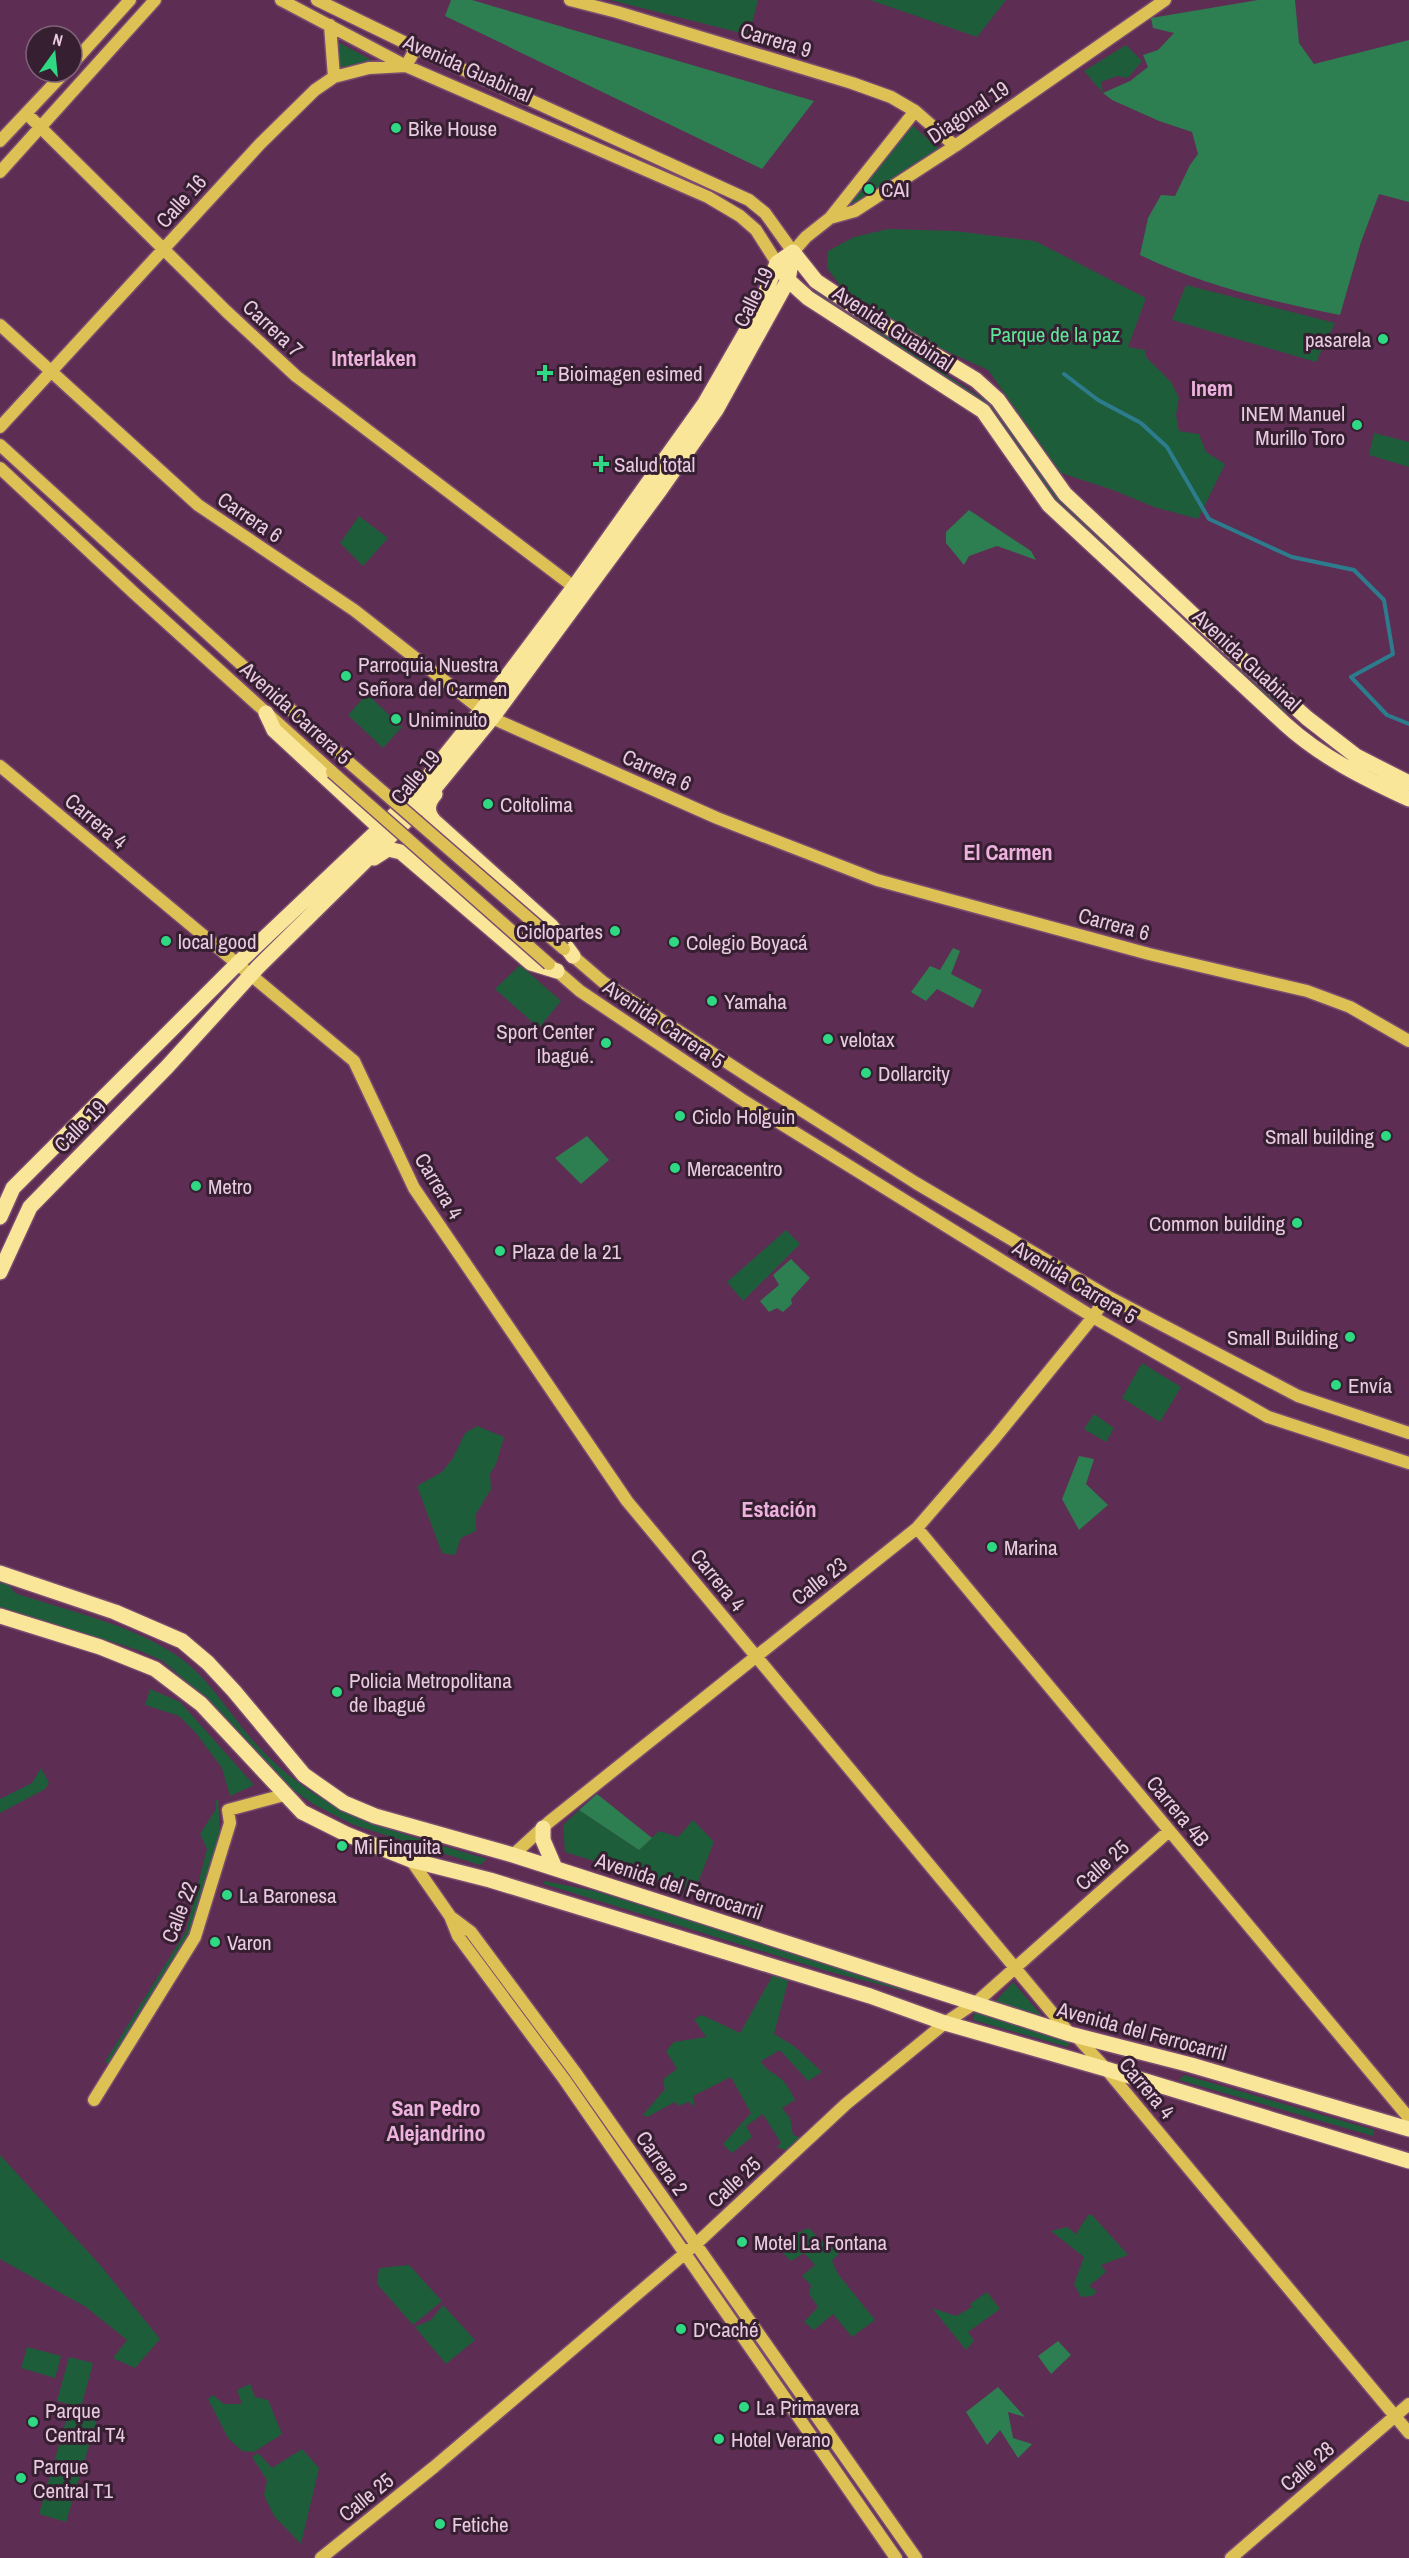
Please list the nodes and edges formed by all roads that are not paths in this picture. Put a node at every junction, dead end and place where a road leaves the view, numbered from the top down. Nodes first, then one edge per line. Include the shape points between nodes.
1 (130, 0) edge
2 (155, 0) edge
3 (281, 0) edge
4 (317, 0) edge
5 (570, 0) edge
6 (1164, 0) edge
7 (330, 25) junction
8 (416, 48) junction
9 (84, 51) edge
10 (406, 66) junction
11 (334, 77) junction
12 (53, 84) edge
13 (915, 111) junction
14 (27, 114) junction
15 (42, 128) junction
16 (0, 141) edge
17 (956, 146) junction
18 (0, 172) edge
19 (830, 218) junction
20 (165, 248) junction
21 (793, 252) junction
22 (777, 263) junction
23 (788, 280) junction
24 (0, 325) edge
25 (52, 372) junction
26 (0, 427) edge
27 (0, 445) edge
28 (0, 468) edge
29 (574, 587) junction
30 (266, 713) junction
31 (487, 715) junction
32 (0, 766) edge
33 (1409, 783) edge
34 (1409, 800) edge
35 (380, 828) junction
36 (568, 952) junction
37 (236, 965) junction
38 (553, 967) junction
39 (254, 971) junction
40 (1409, 1041) edge
41 (0, 1217) edge
42 (0, 1272) edge
43 (1107, 1296) junction
44 (1093, 1317) junction
45 (1409, 1433) edge
46 (1409, 1463) edge
47 (917, 1528) junction
48 (0, 1573) edge
49 (0, 1616) edge
50 (755, 1656) junction
51 (284, 1795) junction
52 (543, 1827) junction
53 (1169, 1831) junction
54 (513, 1855) junction
55 (411, 1860) junction
56 (555, 1869) junction
57 (450, 1916) junction
58 (1015, 1968) junction
59 (974, 2003) junction
60 (945, 2023) junction
61 (1070, 2034) junction
62 (1106, 2069) junction
63 (94, 2100) dead end
64 (1409, 2118) edge
65 (1409, 2128) edge
66 (1409, 2161) edge
67 (696, 2244) junction
68 (686, 2253) junction
69 (1409, 2404) edge
70 (1395, 2416) junction
71 (1409, 2433) edge
72 (321, 2558) edge
73 (896, 2558) edge
74 (916, 2558) edge
75 (1231, 2558) edge

1 - 9 main road
2 - 15 main road
3 - 7 main road, Avenida Guabinal
4 - 8 main road, Avenida Guabinal
5 - 13 main road, Carrera 9 via 852,83 891,97
6 - 17 main road, Diagonal 19
7 - 10 main road, Avenida Guabinal
7 - 11 main road
8 - 10 main road
8 - 21 main road, Avenida Guabinal via 749,200 765,213
10 - 11 main road, Calle 16 via 369,68
10 - 22 main road, Avenida Guabinal via 708,197 756,230
11 - 20 main road, Calle 16 via 315,90 260,144
12 - 14 main road
13 - 17 main road, Carrera 9
13 - 19 main road
14 - 15 main road, Carrera 7
14 - 16 main road
15 - 18 main road
15 - 20 main road, Carrera 7
17 - 19 main road, Diagonal 19 via 855,211
19 - 21 main road, Diagonal 19
20 - 25 main road, Calle 16
20 - 29 main road, Carrera 7 via 296,376
21 - 22 main road, Calle 19
21 - 23 main road, Calle 19
21 - 33 main road, Avenida Guabinal via 816,281 976,380 998,400 1065,494 1195,617 1307,718 1356,756
22 - 23 main road, Avenida Guabinal
22 - 29 main road, Calle 19 via 759,309 705,404
23 - 31 main road, Calle 19 via 716,410 660,490
23 - 34 main road, Avenida Guabinal via 808,298 983,411 1049,505 1285,724 1312,746
24 - 25 main road, Carrera 6
25 - 26 main road, Calle 16
25 - 31 main road, Carrera 6 via 198,506 354,610
27 - 36 main road, Avenida Carrera 5, bridge via 344,758
28 - 30 main road, Avenida Carrera 5
29 - 31 main road, Calle 19
30 - 35 main road via 273,730
30 - 38 main road, Avenida Carrera 5, bridge
31 - 35 main road, Calle 19
31 - 36 main road via 476,751 431,798 428,812 551,926
31 - 39 main road, Calle 19 via 415,812
31 - 40 main road, Carrera 6 via 717,818 877,880 1149,954 1307,992 1350,1007
32 - 37 main road, Carrera 4
35 - 37 main road, Calle 19
36 - 43 main road, Avenida Carrera 5 via 603,982 754,1080 916,1183
37 - 39 main road, Carrera 4
37 - 41 main road, Calle 19 via 13,1188
38 - 39 main road via 531,963 401,852 388,849 282,950
38 - 44 main road, Avenida Carrera 5 via 580,991 741,1099
39 - 42 main road, Calle 19 via 167,1067 30,1206
39 - 50 main road, Carrera 4 via 354,1061 414,1188 627,1501
43 - 44 main road, Calle 23
43 - 45 main road, Avenida Carrera 5 via 1298,1396
44 - 46 main road, Avenida Carrera 5 via 1268,1417
44 - 47 main road, Calle 23
47 - 50 main road, Calle 23
47 - 53 main road, Carrera 4B
48 - 54 main road, Avenida del Ferrocarril via 116,1612 182,1641 234,1691 304,1775 344,1803 375,1816
49 - 51 main road via 100,1647 155,1669 201,1704
50 - 52 main road, Calle 23
50 - 58 main road, Carrera 4
51 - 55 main road via 303,1812 345,1834
51 - 63 main road, Calle 22 via 228,1810 230,1823 195,1937
52 - 54 main road, Calle 23
52 - 56 main road via 543,1840
53 - 58 main road, Calle 25
53 - 64 main road, Carrera 4B
54 - 56 main road, Avenida del Ferrocarril
55 - 57 main road, Carrera 2
55 - 60 main road via 490,1880 859,1992
56 - 59 main road, Avenida del Ferrocarril
57 - 67 main road, Carrera 2 via 471,1932
57 - 68 main road, Carrera 2 via 458,1936
58 - 59 main road, Calle 25
58 - 61 main road, Carrera 4
59 - 60 main road, Calle 25
59 - 61 main road, Avenida del Ferrocarril
60 - 62 main road
60 - 67 main road, Calle 25 via 846,2104
61 - 62 main road, Carrera 4
61 - 65 main road, Avenida del Ferrocarril
62 - 66 main road
62 - 70 main road, Carrera 4
67 - 68 main road, Calle 25
67 - 74 main road, Carrera 2
68 - 72 main road, Calle 25
68 - 73 main road, Carrera 2
69 - 70 main road, Calle 28
70 - 71 main road, Carrera 4
70 - 75 main road, Calle 28

